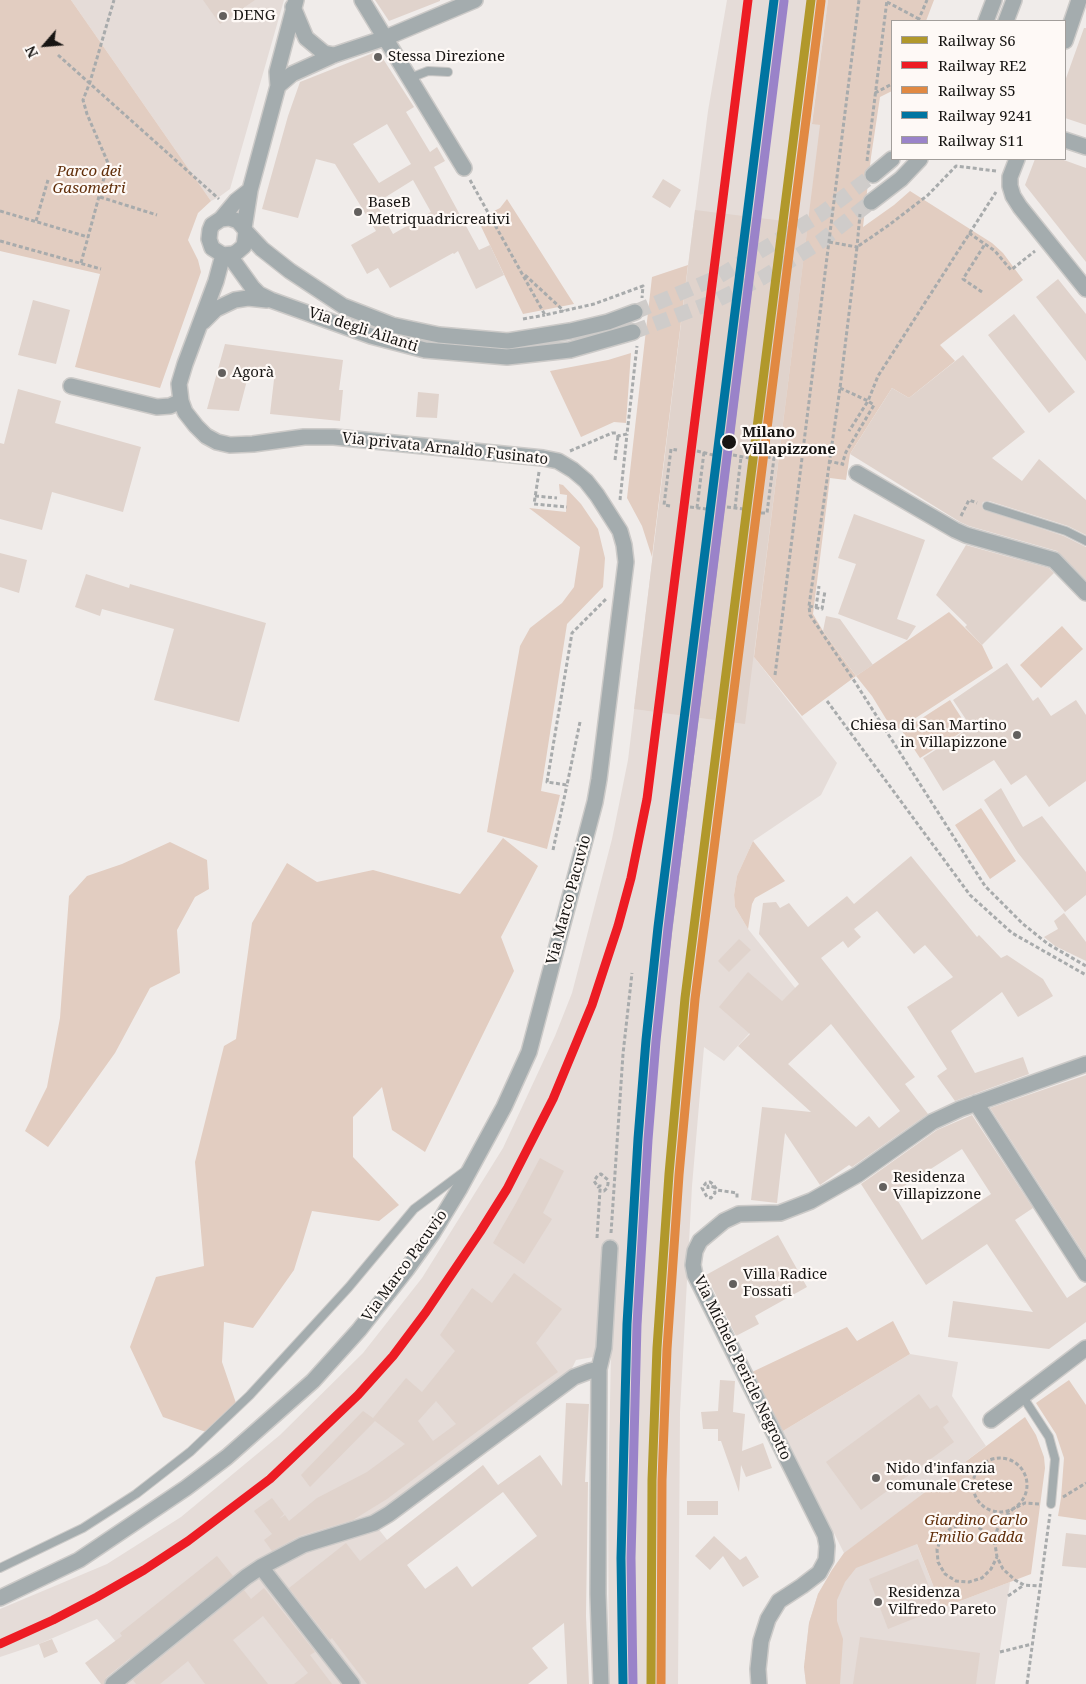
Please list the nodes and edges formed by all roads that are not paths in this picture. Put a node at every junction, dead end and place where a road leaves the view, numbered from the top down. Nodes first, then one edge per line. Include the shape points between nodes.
1 (362, 0) edge
2 (474, 0) edge
3 (994, 0) edge
4 (1014, 0) edge
5 (1080, 0) edge
6 (295, 4) edge
7 (986, 20) edge
8 (1006, 20) edge
9 (385, 38) junction
10 (1066, 38) edge
11 (334, 55) junction
12 (448, 72) dead end
13 (410, 78) junction
14 (278, 86) junction
15 (1066, 140) edge
16 (1086, 148) edge
17 (891, 160) edge
18 (919, 160) edge
19 (1016, 160) edge
20 (464, 168) road end
21 (870, 172) tunnel mouth
22 (250, 190) junction
23 (866, 205) tunnel mouth
24 (221, 219) junction
25 (245, 230) junction
26 (226, 255) junction
27 (1086, 289) edge
28 (270, 300) junction
29 (638, 309) tunnel mouth
30 (200, 325) junction
31 (635, 339) tunnel mouth
32 (71, 386) dead end
33 (181, 401) junction
34 (857, 473) road end
35 (987, 506) road end
36 (1086, 541) edge
37 (1086, 593) edge
38 (599, 779) joint
39 (1086, 1064) edge
40 (976, 1103) junction
41 (473, 1165) junction
42 (610, 1248) road end
43 (1086, 1274) edge
44 (1086, 1348) edge
45 (599, 1369) junction
46 (1023, 1397) junction
47 (990, 1420) dead end
48 (1051, 1504) road end
49 (261, 1567) junction
50 (0, 1568) edge
51 (0, 1598) edge
52 (113, 1684) edge
53 (352, 1684) edge
54 (601, 1684) edge
55 (759, 1684) edge

1 - 9 street
2 - 9 street
3 - 7 street
4 - 8 street
5 - 10 street
6 - 11 street via 306,38 324,53
6 - 14 street via 277,72
9 - 11 street
9 - 13 street
11 - 14 street via 292,74
12 - 13 lane via 428,71
13 - 20 street
14 - 22 street
15 - 16 street
17 - 21 street
18 - 23 street
19 - 27 street via 1004,174 1013,196
22 - 24 street
22 - 25 street
24 - 25 street via 234,218
24 - 26 street via 212,225 209,239 212,248
25 - 26 street via 244,246 238,252
25 - 29 street, Via degli Ailanti via 262,249 290,271 343,306 392,325 429,333 508,341 608,322
26 - 28 street, Via degli Ailanti via 252,287
26 - 30 street
28 - 30 street, Via degli Ailanti via 248,298 230,302 216,309
28 - 31 street, Via degli Ailanti via 371,336 425,350 507,357
30 - 33 street via 180,379
32 - 33 street via 157,407
33 - 38 street, Via privata Arnaldo Fusinato via 188,417 201,432 230,445 329,437 550,459 572,470 592,488 616,524 626,553
34 - 37 street via 966,535 1054,560
35 - 36 lane via 1066,531
38 - 41 street, Via Marco Pacuvio via 529,1052 512,1093
39 - 40 street, Via Michele Pericle Negrotto
40 - 43 street
40 - 55 street, Via Michele Pericle Negrotto via 932,1122 857,1175 811,1201 780,1213 739,1214 724,1221 700,1241 695,1252 692,1265 695,1275 825,1535 827,1546 826,1560 819,1573 779,1601 768,1619 761,1642
41 - 50 lane via 414,1209 349,1287 250,1395 190,1452 136,1494 84,1528
41 - 51 street, Via Marco Pacuvio via 407,1269 343,1349 298,1396 186,1488 79,1560
42 - 45 street via 604,1348
44 - 46 street
45 - 49 street via 574,1377 374,1523 303,1545
45 - 54 street
46 - 47 street
46 - 48 lane via 1049,1437 1055,1459
49 - 52 street
49 - 53 street

